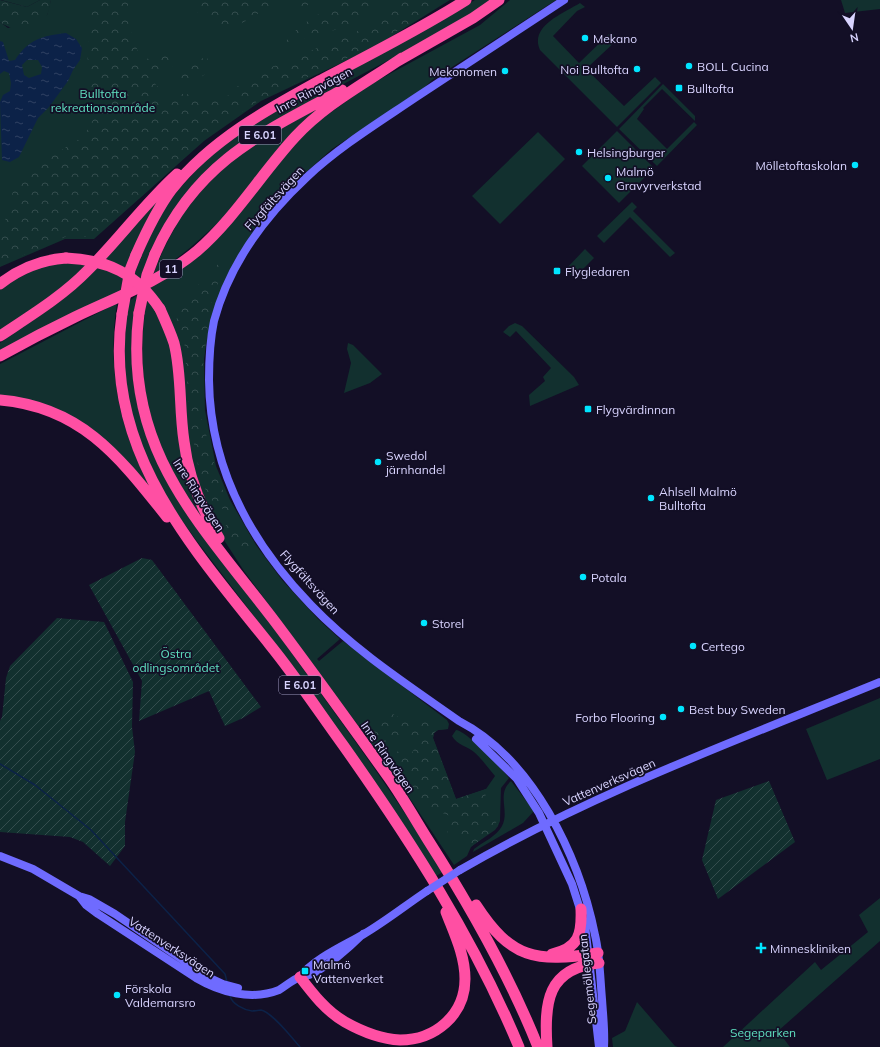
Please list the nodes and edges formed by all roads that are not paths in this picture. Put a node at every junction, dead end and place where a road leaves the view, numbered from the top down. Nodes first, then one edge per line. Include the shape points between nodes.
1 (466, 0) edge
2 (499, 0) edge
3 (564, 0) edge
4 (402, 58) junction
5 (226, 137) junction
6 (0, 284) edge
7 (0, 336) edge
8 (0, 356) edge
9 (0, 400) edge
10 (228, 592) junction
11 (258, 600) junction
12 (880, 682) edge
13 (459, 721) junction
14 (391, 781) junction
15 (552, 820) junction
16 (544, 823) junction
17 (410, 844) junction
18 (0, 856) edge
19 (581, 909) junction
20 (540, 956) junction
21 (594, 959) junction
22 (293, 981) junction
23 (393, 1047) edge
24 (519, 1047) edge
25 (538, 1047) edge
26 (547, 1047) edge
27 (598, 1047) edge
28 (604, 1047) edge

1 - 5 highway, Inre Ringvägen / E 6.01 via 434,20 278,103
2 - 4 highway, Inre Ringvägen / E 6.01 via 473,18
3 - 13 street, Flygfältsvägen via 352,140 307,177 267,220 246,250 226,287 214,323 209,362 209,403 215,441 226,477 255,534 286,577 338,630
4 - 8 highway, 11 via 333,104 308,124 280,154 231,216 196,251 158,277
4 - 11 highway, Inre Ringvägen / E 6.01, bridge via 285,120 242,146 202,181 186,199 170,223 147,275 139,313 136,357 138,388 145,419 170,478 194,515
5 - 7 highway via 203,152 169,182 86,272 47,304
5 - 10 highway, Inre Ringvägen / E 6.01, bridge via 201,158 172,189 136,255 130,270 122,314 118,371 124,409 136,449 162,498
6 - 11 highway, bridge via 44,260 66,258 83,258 116,268 139,283 160,309 174,344 184,442 195,490 213,529
9 - 10 highway via 51,412 86,430 101,442 135,476
10 - 17 highway, Inre Ringvägen / E 6.01 via 295,678
11 - 14 highway, Inre Ringvägen / E 6.01
12 - 15 street, Vattenverksvägen via 619,788
13 - 15 street, Flygfältsvägen via 470,727 511,762 539,797
13 - 16 street, Flygfältsvägen via 517,779
14 - 20 highway via 492,927 511,946
14 - 25 highway, Inre Ringvägen / E 6.01 via 489,942 512,986
15 - 16 street, Vattenverksvägen
15 - 21 street, Segemöllegatan via 583,890 594,930
16 - 19 street, Segemöllegatan
16 - 22 street, Vattenverksvägen, bridge via 428,890 341,946
17 - 22 highway via 446,912 461,953 465,973 463,998 452,1017 442,1027 420,1037 408,1040 386,1038 364,1031 337,1017
17 - 24 highway, Inre Ringvägen / E 6.01 via 438,887 478,958
18 - 22 street, Vattenverksvägen via 33,869 115,914 227,989 252,989
19 - 20 highway via 581,928 574,943 560,952
19 - 21 street, Segemöllegatan
20 - 21 highway
21 - 26 highway via 568,971 552,990 546,1008
21 - 27 street, Segemöllegatan
21 - 28 street, Segemöllegatan via 604,1024
22 - 23 highway via 323,1014 348,1032

